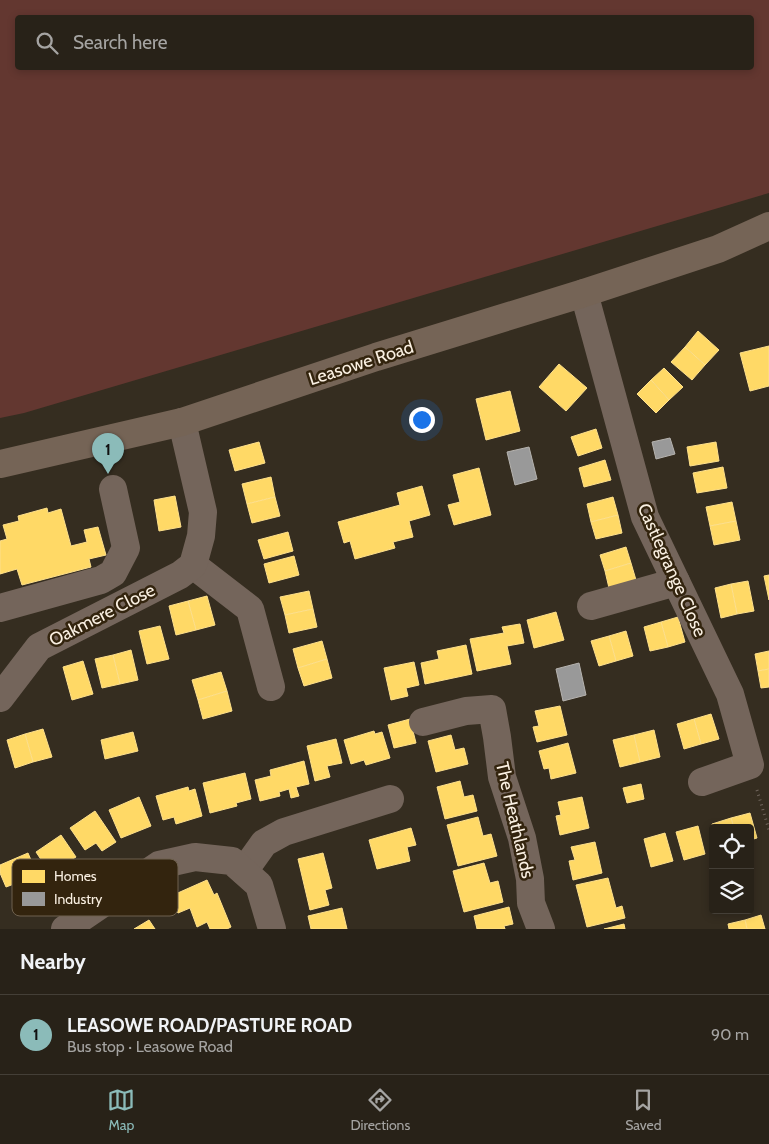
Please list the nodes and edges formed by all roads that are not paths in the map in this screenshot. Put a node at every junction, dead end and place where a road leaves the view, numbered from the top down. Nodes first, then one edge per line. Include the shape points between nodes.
1 (769, 226) edge
2 (769, 238) edge
3 (718, 249) junction
4 (584, 293) junction
5 (182, 422) junction
6 (0, 464) edge
7 (113, 489) dead end
8 (193, 565) junction
9 (676, 582) junction
10 (591, 606) dead end
11 (0, 608) edge
12 (271, 687) dead end
13 (0, 698) edge
14 (423, 722) dead end
15 (702, 782) dead end
16 (390, 799) dead end
17 (178, 861) edge
18 (244, 871) junction
19 (84, 916) edge
20 (65, 929) edge
21 (272, 929) edge
22 (541, 929) edge

1 - 3 main road, Leasowe Road
2 - 3 main road, Leasowe Road
3 - 4 main road, Leasowe Road
4 - 5 main road, Leasowe Road via 376,357
4 - 9 street, Castlegrange Close via 645,517
5 - 6 main road, Leasowe Road
5 - 8 street via 203,512
7 - 11 street via 126,548 113,573 101,580
8 - 12 street via 250,609
8 - 13 street, Oakmere Close via 180,576 39,647
9 - 10 street
9 - 15 street, Castlegrange Close via 730,694 750,765
14 - 22 street, The Heathlands via 466,711 492,709 502,776 522,838 531,903
16 - 18 street via 284,832 264,843
17 - 18 street via 196,857 232,861
18 - 21 street via 259,885
19 - 20 street

